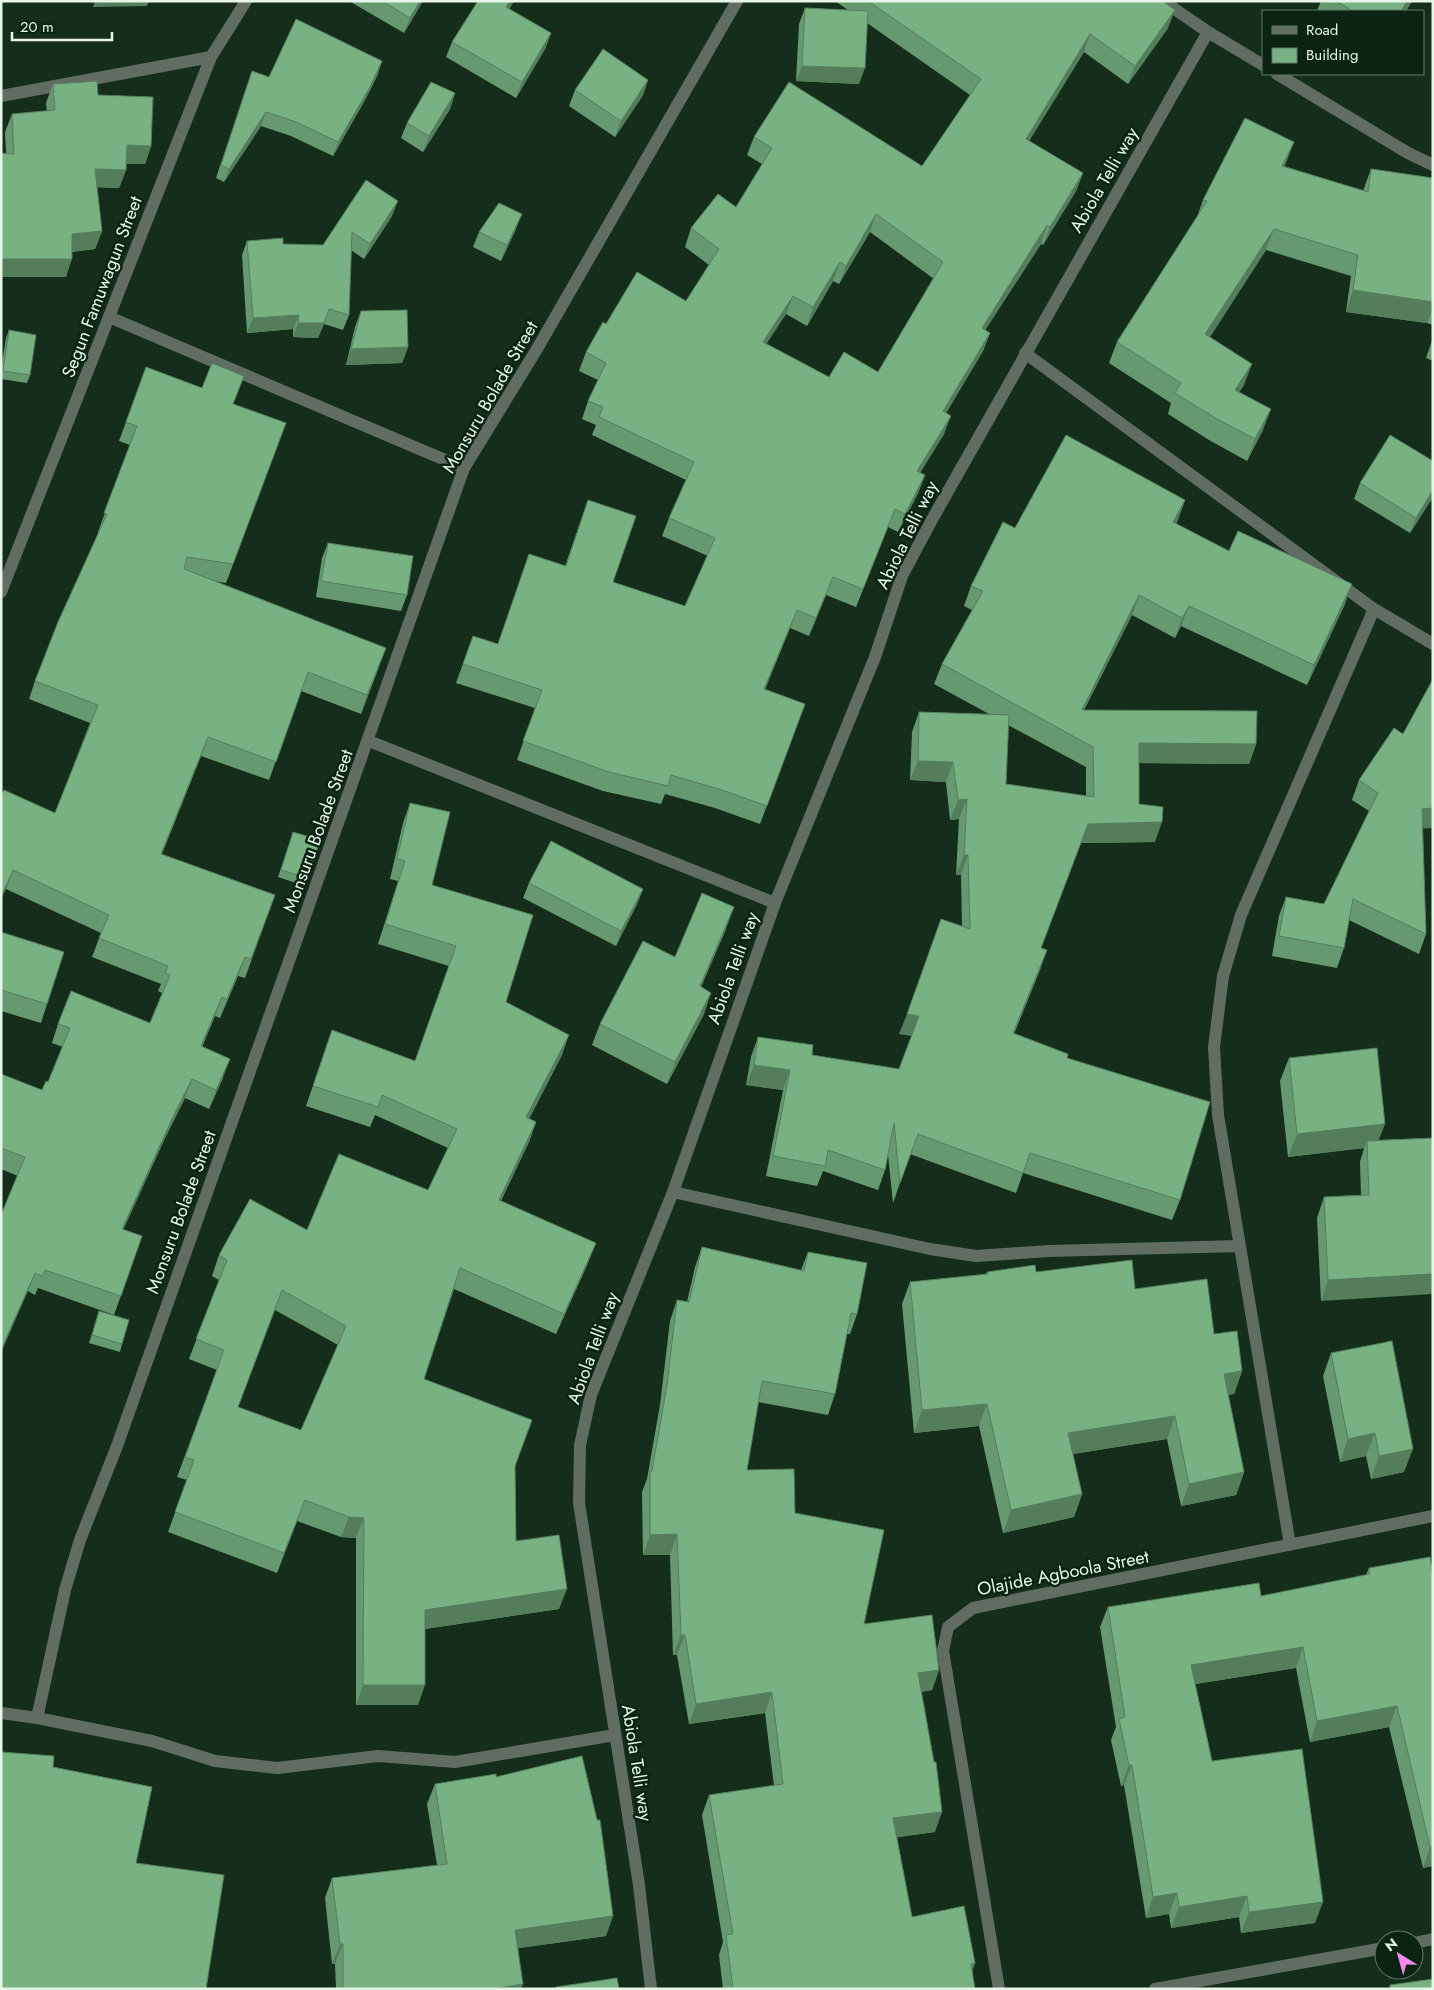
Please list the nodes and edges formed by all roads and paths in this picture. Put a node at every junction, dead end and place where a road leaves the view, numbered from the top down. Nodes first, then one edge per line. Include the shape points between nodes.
1 (246, 1) edge
2 (737, 1) edge
3 (1163, 1) edge
4 (1208, 32) junction
5 (211, 57) junction
6 (1262, 64) edge
7 (1279, 75) edge
8 (1, 96) edge
9 (1433, 165) edge
10 (109, 317) junction
11 (1025, 353) junction
12 (464, 468) junction
13 (1, 592) edge
14 (1374, 609) junction
15 (1433, 644) edge
16 (369, 741) junction
17 (775, 903) junction
18 (672, 1192) junction
19 (1240, 1246) junction
20 (1433, 1516) edge
21 (1290, 1545) junction
22 (1, 1713) edge
23 (37, 1718) junction
24 (614, 1735) junction
25 (1374, 1950) edge
26 (651, 1989) edge
27 (999, 1989) edge
28 (1155, 1989) edge

1 - 5 street, Segun Famuwagun Street
2 - 12 street, Monsuru Bolade Street via 537,349
3 - 4 street
4 - 6 street
4 - 11 street, Abiola Telli way
5 - 8 street
5 - 10 street, Segun Famuwagun Street
7 - 9 street
10 - 12 street
10 - 13 street, Segun Famuwagun Street
11 - 14 street
11 - 17 street, Abiola Telli way via 902,576 874,657
12 - 16 street, Monsuru Bolade Street
14 - 15 street
14 - 19 street via 1241,914 1223,976 1214,1047 1218,1115
16 - 17 street
16 - 23 street, Monsuru Bolade Street via 117,1446 80,1540 65,1590
17 - 18 street, Abiola Telli way
18 - 19 street via 930,1249 976,1256 1049,1250
18 - 24 street, Abiola Telli way via 590,1395 580,1445 579,1503
19 - 21 street
20 - 21 street, Olajide Agboola Street
21 - 27 street, Olajide Agboola Street via 973,1608 948,1627 942,1651
22 - 23 street
23 - 24 street via 152,1742 216,1761 277,1768 378,1756 455,1762
24 - 26 street, Abiola Telli way via 639,1885
25 - 28 street

